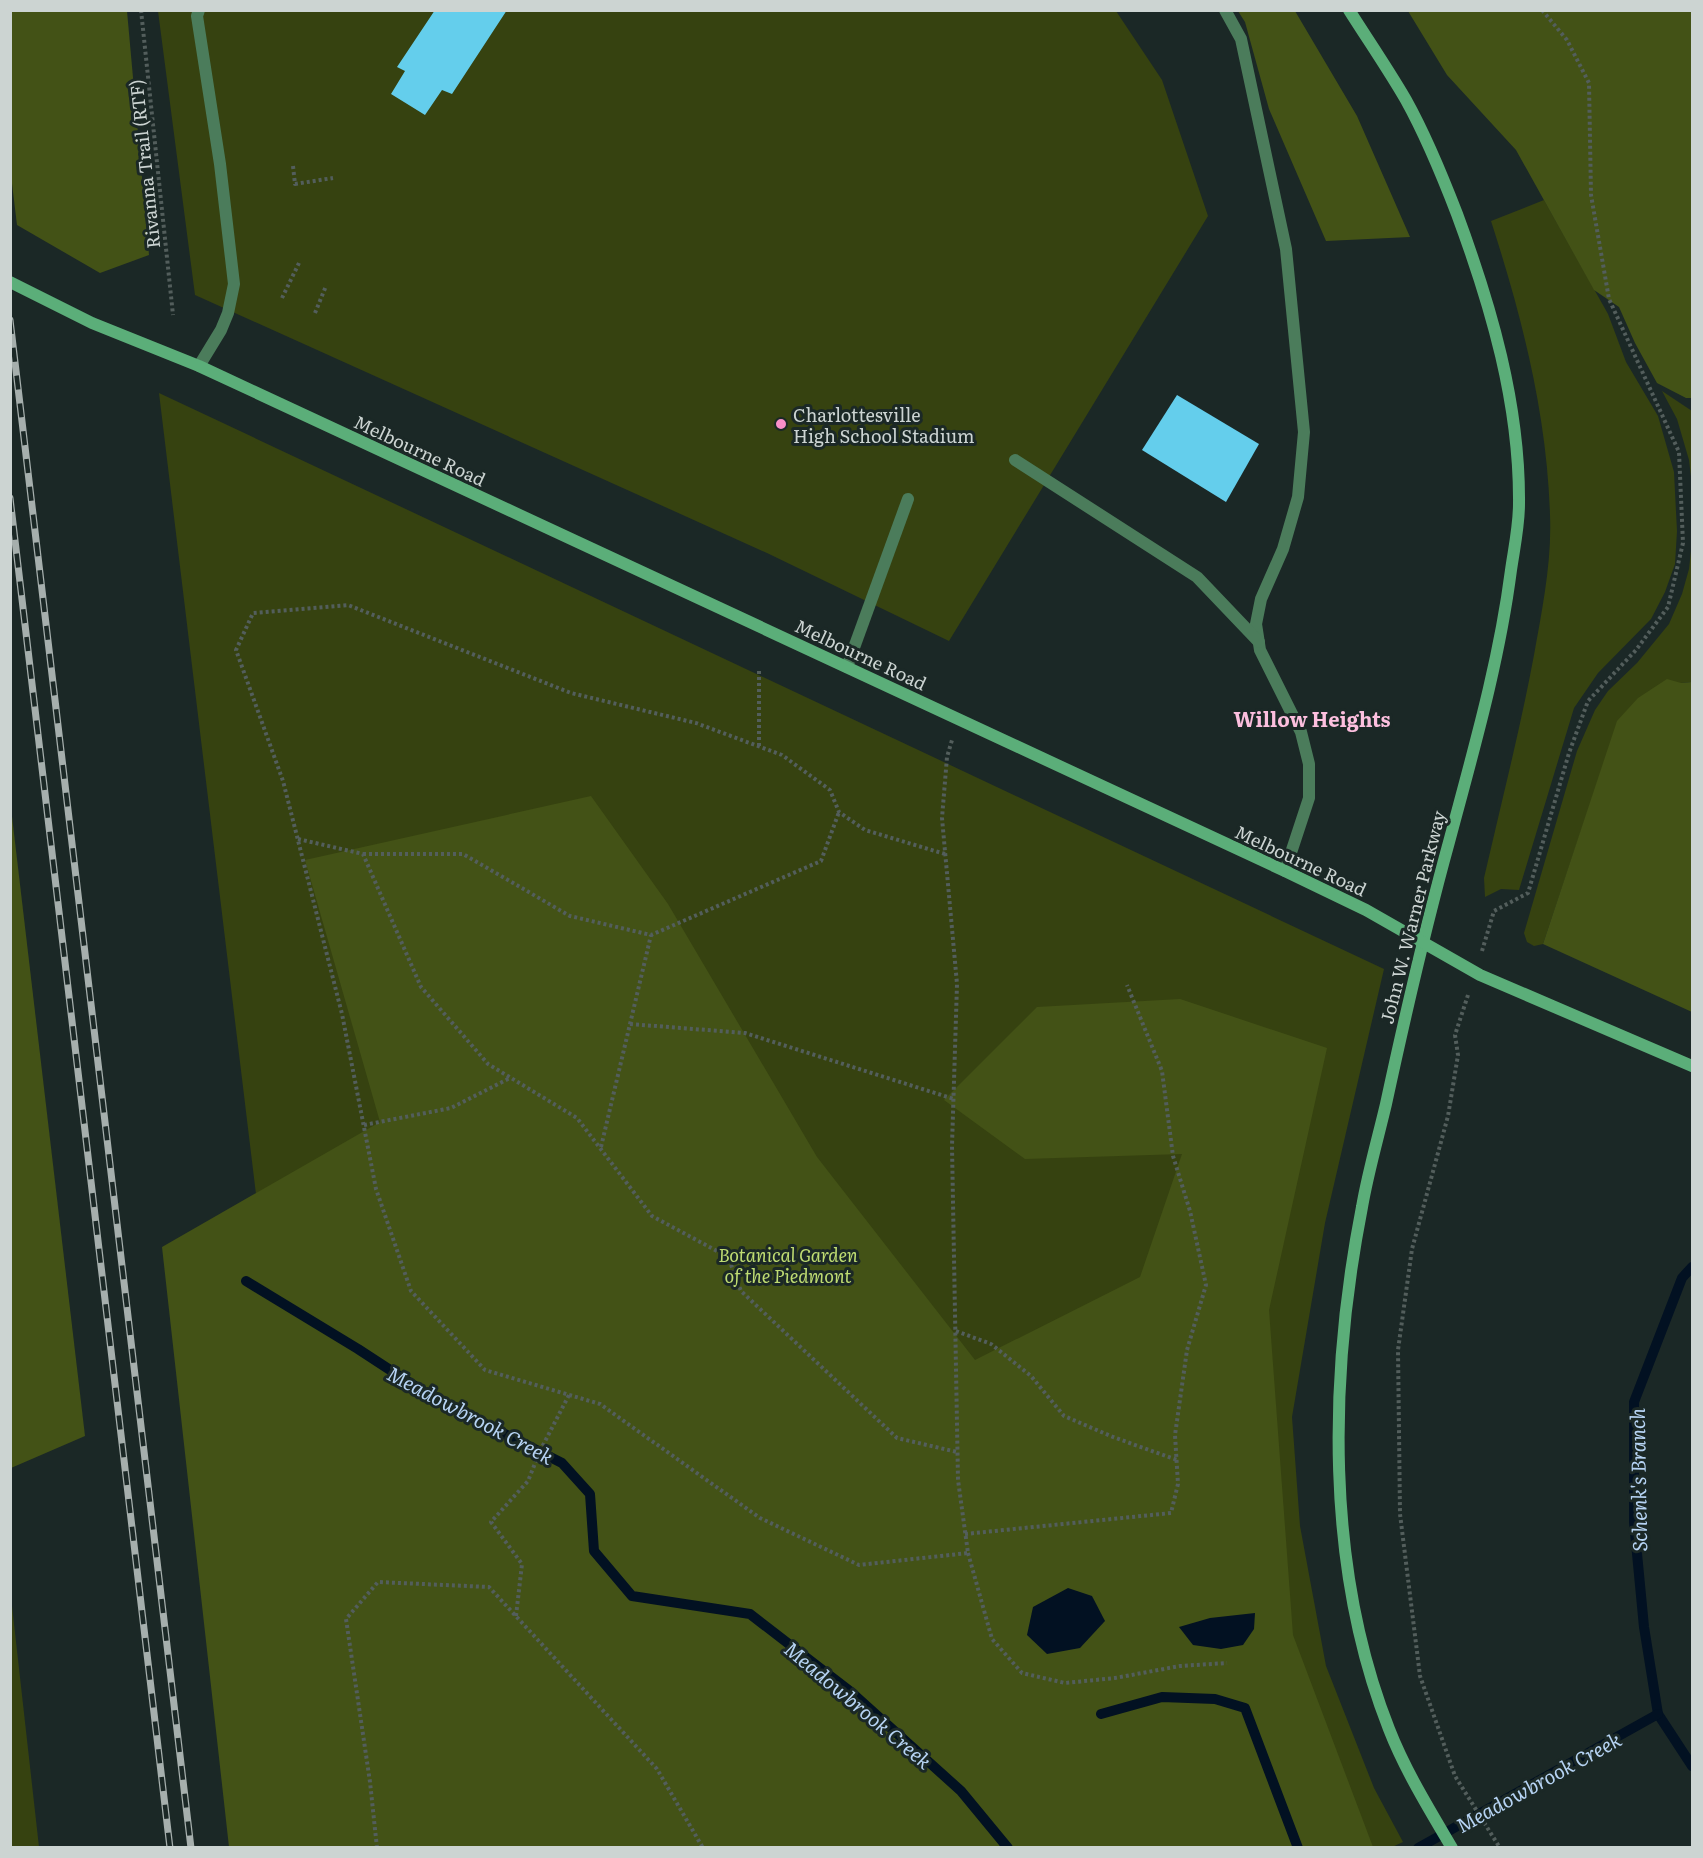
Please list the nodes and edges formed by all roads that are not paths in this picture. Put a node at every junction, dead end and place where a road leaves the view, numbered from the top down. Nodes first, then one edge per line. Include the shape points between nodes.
1 (199, 10) edge
2 (1225, 10) edge
3 (1349, 10) edge
4 (10, 282) edge
5 (199, 366) junction
6 (1015, 460) dead end
7 (908, 499) dead end
8 (1259, 642) junction
9 (847, 667) junction
10 (1285, 872) junction
11 (1423, 942) junction
12 (1692, 1066) edge
13 (1452, 1848) edge

1 - 5 lane via 234,284 228,313
2 - 8 lane via 1241,39 1286,249 1304,432 1298,497 1283,549 1261,599 1256,624
3 - 11 main road, John W. Warner Parkway via 1407,101 1442,174 1473,256 1498,340 1514,422 1519,506 1493,679
4 - 5 main road, Melbourne Road via 92,323
5 - 9 main road, Melbourne Road
6 - 8 lane via 1197,577
7 - 9 lane
8 - 10 lane via 1301,732 1309,764 1309,798
9 - 10 main road, Melbourne Road
10 - 11 main road, Melbourne Road
11 - 12 main road, Melbourne Road via 1480,975
11 - 13 main road, John W. Warner Parkway via 1362,1207 1346,1305 1338,1418 1341,1526 1369,1671 1389,1731

